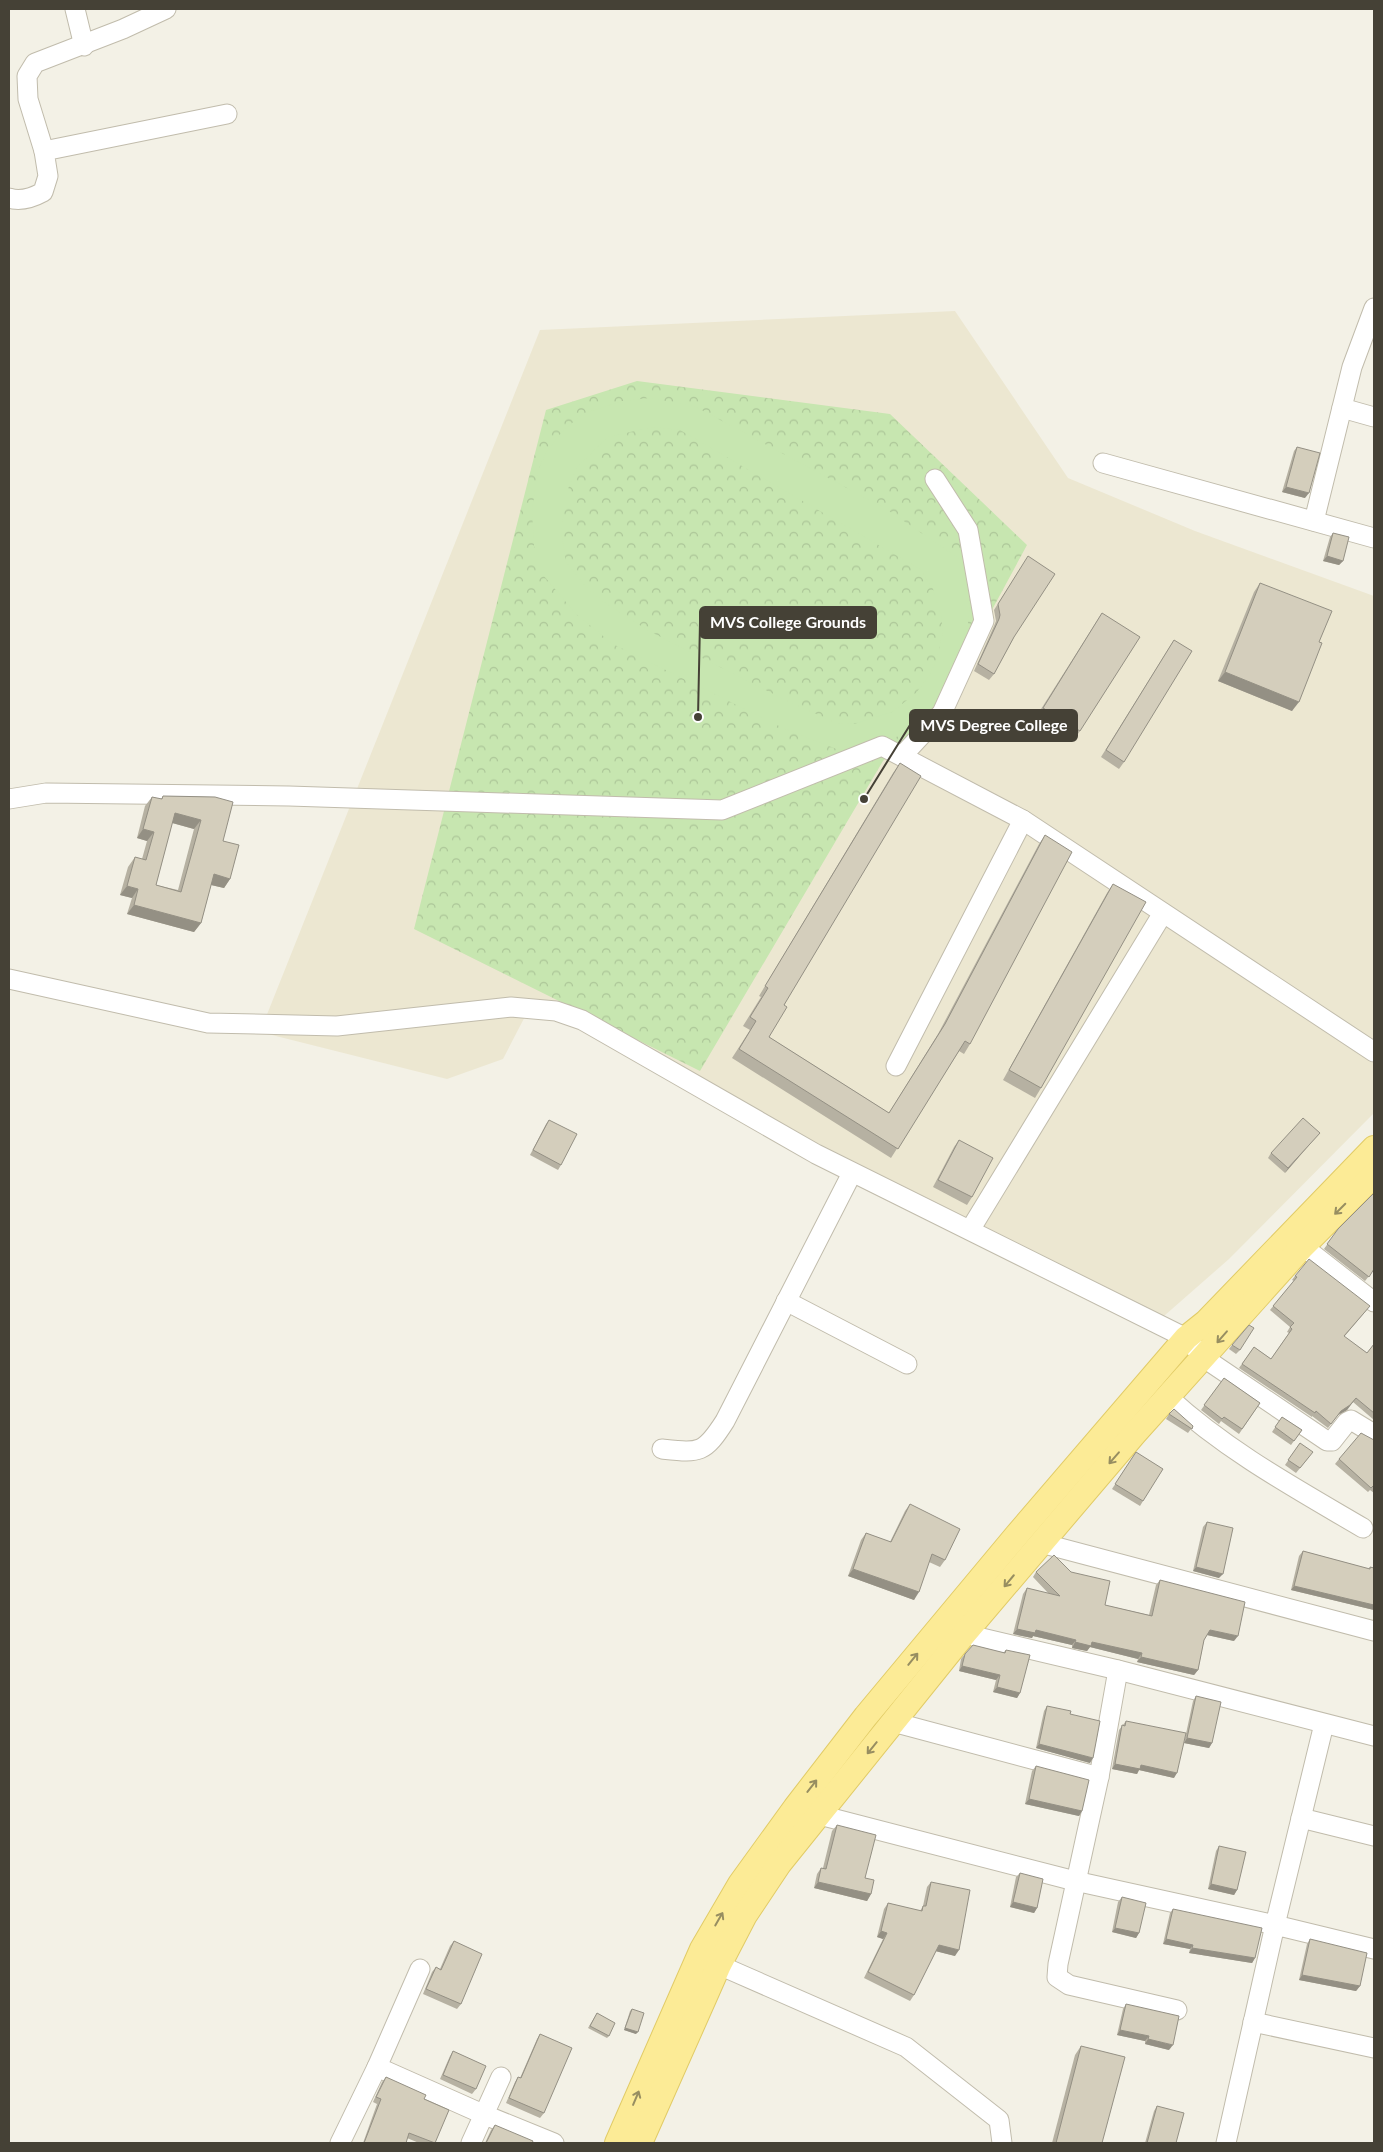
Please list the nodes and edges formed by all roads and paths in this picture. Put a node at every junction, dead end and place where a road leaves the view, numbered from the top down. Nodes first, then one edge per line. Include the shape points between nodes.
1 (75, 9) edge
2 (166, 9) edge
3 (84, 46) junction
4 (227, 114) dead end
5 (44, 152) junction
6 (9, 198) edge
7 (1374, 308) edge
8 (1342, 408) junction
9 (1374, 417) edge
10 (1103, 463) dead end
11 (934, 479) dead end
12 (1314, 521) junction
13 (1374, 538) edge
14 (902, 756) junction
15 (9, 799) edge
16 (1022, 820) junction
17 (1163, 913) junction
18 (9, 980) edge
19 (1374, 1052) edge
20 (896, 1066) dead end
21 (1374, 1148) edge
22 (852, 1172) junction
23 (1374, 1175) edge
24 (970, 1230) junction
25 (1296, 1242) junction
26 (786, 1301) junction
27 (1374, 1302) edge
28 (1186, 1338) junction
29 (1204, 1358) junction
30 (907, 1364) dead end
31 (1168, 1397) junction
32 (1374, 1434) edge
33 (662, 1449) dead end
34 (1363, 1528) dead end
35 (1041, 1543) junction
36 (939, 1628) junction
37 (1374, 1631) edge
38 (964, 1634) junction
39 (1118, 1670) junction
40 (893, 1722) junction
41 (1324, 1724) junction
42 (1374, 1736) edge
43 (1098, 1777) junction
44 (795, 1808) junction
45 (819, 1814) junction
46 (1301, 1818) junction
47 (1374, 1836) edge
48 (1075, 1881) junction
49 (1275, 1925) junction
50 (702, 1949) junction
51 (1374, 1949) edge
52 (719, 1965) junction
53 (420, 1969) dead end
54 (1177, 2010) dead end
55 (1253, 2022) junction
56 (1374, 2048) edge
57 (377, 2067) junction
58 (501, 2077) dead end
59 (485, 2115) junction
60 (340, 2143) edge
61 (471, 2143) edge
62 (554, 2143) edge
63 (617, 2143) edge
64 (640, 2143) edge
65 (1002, 2143) edge
66 (1226, 2143) edge

1 - 3 street
2 - 3 street
3 - 5 street via 35,64 27,76 28,99
4 - 5 street
5 - 6 street via 48,176 44,192 17,201
7 - 8 street via 1352,367
8 - 9 street
8 - 12 street
10 - 12 street
11 - 14 street via 968,530 984,621 942,713
12 - 13 street
14 - 15 street via 882,746 722,810 289,796 46,793
14 - 16 street
16 - 17 street
16 - 20 street
17 - 19 street
17 - 24 street
18 - 22 street via 208,1023 337,1026 493,1007 534,1007 556,1011 582,1020
21 - 25 main road
22 - 24 street
22 - 26 street
23 -> 25 main road
24 - 28 street
25 - 27 street
25 - 28 main road
25 -> 29 main road
26 - 30 street
26 - 33 street via 710,1444 687,1452
28 - 29 street
28 - 36 main road
29 - 31 main road
29 - 32 street via 1327,1441 1332,1441 1351,1420
31 - 34 street via 1252,1463
31 -> 35 main road
35 - 37 street
35 -> 38 main road
36 - 38 street
44 -> 36 main road
38 - 39 street
38 - 40 main road
39 - 41 street
39 - 43 street
40 - 43 street
40 -> 45 main road
41 - 42 street
41 - 46 street
43 - 48 street
44 - 45 street
50 -> 44 main road via 740,1884
45 - 48 street
45 - 52 main road via 750,1908
46 - 47 street
46 - 49 street
48 - 49 street
48 - 54 street via 1058,1977 1070,1985
49 - 51 street
49 - 55 street
50 - 52 street
63 -> 50 main road
52 - 64 main road
52 - 65 street via 906,2047 999,2120
53 - 57 street
55 - 56 street
55 - 66 street
57 - 59 street
57 - 60 street
58 - 59 street
59 - 61 street
59 - 62 street

